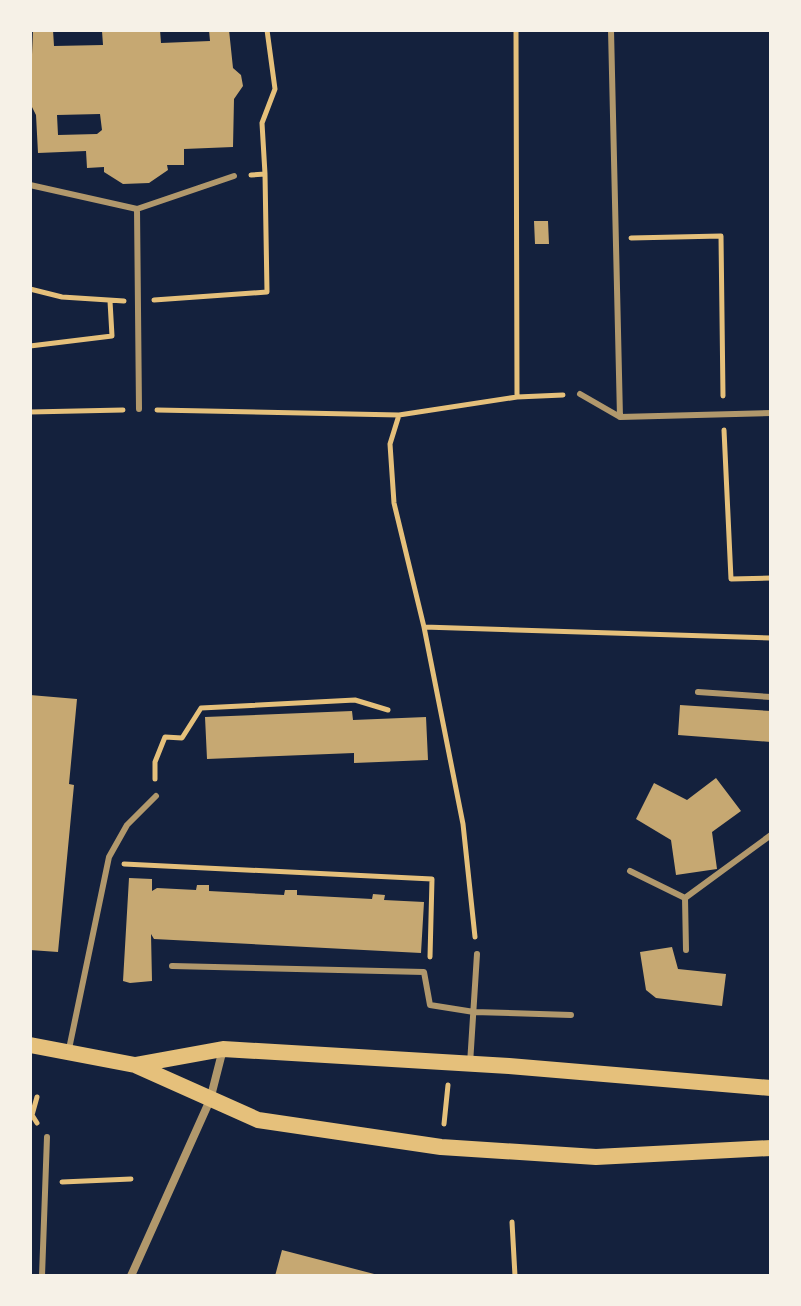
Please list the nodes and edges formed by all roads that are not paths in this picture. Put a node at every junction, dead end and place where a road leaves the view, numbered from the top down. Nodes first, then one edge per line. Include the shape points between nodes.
1 (611, 30) edge
2 (238, 176) road end
3 (30, 185) edge
4 (137, 209) junction
5 (580, 394) road end
6 (139, 409) road end
7 (771, 413) edge
8 (620, 417) junction
9 (698, 692) dead end
10 (771, 697) edge
11 (156, 796) road end
12 (771, 835) edge
13 (630, 871) dead end
14 (685, 898) junction
15 (686, 950) dead end
16 (477, 954) road end
17 (172, 966) dead end
18 (474, 1012) junction
19 (571, 1015) dead end
20 (30, 1045) edge
21 (223, 1049) junction
22 (68, 1053) junction
23 (470, 1064) junction
24 (135, 1065) junction
25 (771, 1088) edge
26 (210, 1100) junction
27 (47, 1137) road end
28 (771, 1148) edge
29 (42, 1276) edge
30 (131, 1276) edge

1 - 8 lane
2 - 4 lane
3 - 4 lane
4 - 6 lane
5 - 8 lane
7 - 8 lane
9 - 10 lane
11 - 22 lane via 127,825 107,866
12 - 14 lane
13 - 14 lane
14 - 15 lane
16 - 18 lane
17 - 18 lane via 424,972 430,1005
18 - 19 lane
18 - 23 lane
20 - 22 main road
21 - 23 main road
21 - 24 main road
21 - 26 street
22 - 24 main road
23 - 25 main road
24 - 26 main road
26 - 28 main road via 258,1120 441,1147 596,1157
26 - 30 street
27 - 29 lane

